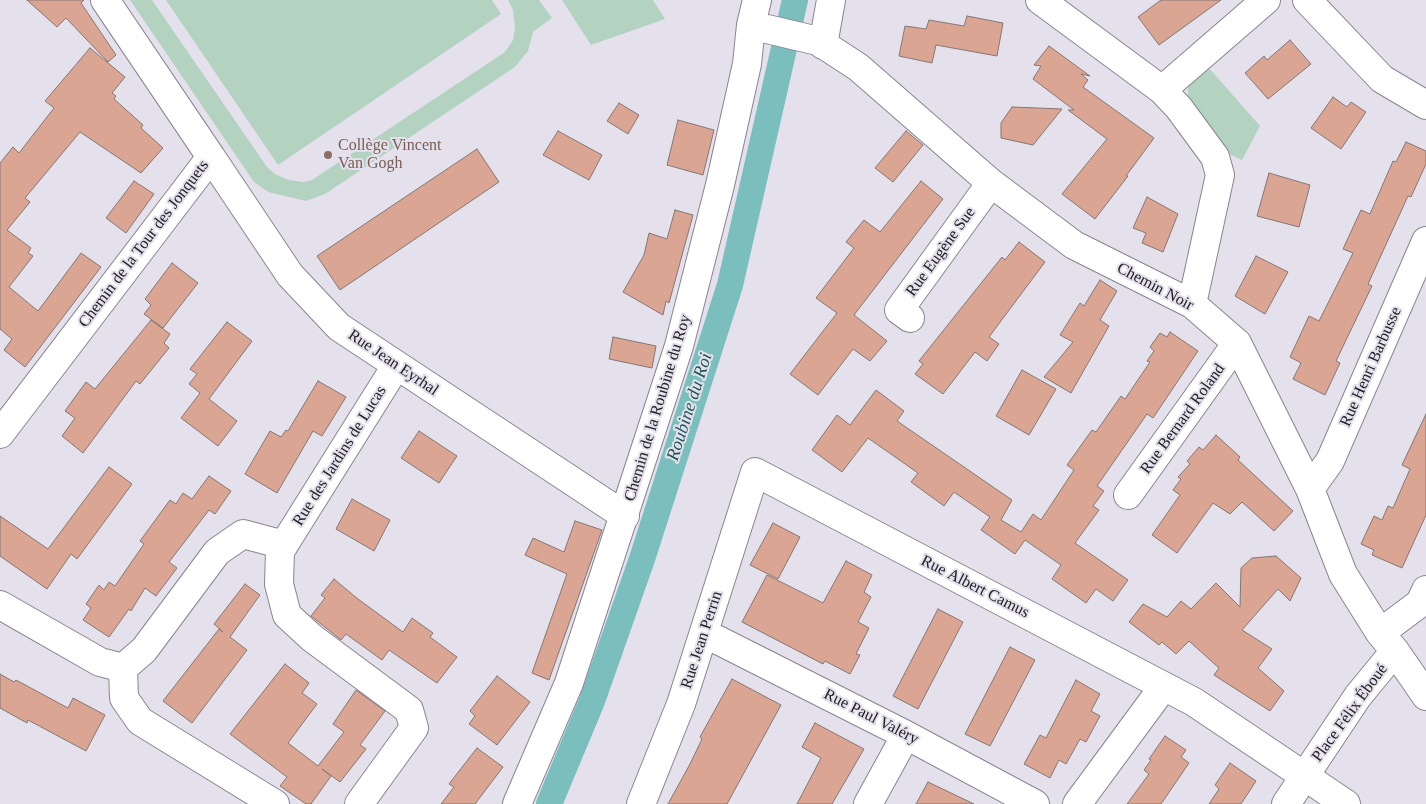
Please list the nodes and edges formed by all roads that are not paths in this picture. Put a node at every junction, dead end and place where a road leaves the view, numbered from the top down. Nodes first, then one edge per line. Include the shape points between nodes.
1 (105, 0) edge
2 (757, 0) edge
3 (831, 0) edge
4 (1040, 0) edge
5 (1266, 0) edge
6 (1307, 0) edge
7 (767, 28) dead end
8 (820, 43) junction
9 (1162, 90) junction
10 (1426, 105) edge
11 (211, 157) junction
12 (991, 183) junction
13 (1426, 241) edge
14 (1192, 304) junction
15 (910, 318) dead end
16 (1238, 344) junction
17 (396, 366) junction
18 (0, 434) edge
19 (755, 472) joint
20 (1310, 489) junction
21 (1128, 495) dead end
22 (625, 516) junction
23 (284, 545) junction
24 (1426, 590) edge
25 (0, 605) edge
26 (704, 633) junction
27 (1388, 642) junction
28 (123, 668) junction
29 (1164, 686) junction
30 (1426, 696) edge
31 (906, 735) junction
32 (1305, 776) junction
33 (275, 804) edge
34 (359, 804) edge
35 (517, 804) edge
36 (641, 804) edge
37 (868, 804) edge
38 (1035, 804) edge
39 (1077, 804) edge
40 (1286, 804) edge
41 (1346, 804) edge

1 - 11 street, Chemin de la Tour des Jonquets
2 - 22 street, Chemin de la Roubine du Roy via 722,176 679,346
3 - 8 street
4 - 9 street
5 - 9 street
6 - 10 street via 1382,79
7 - 8 street, Chemin Noir
8 - 12 street, Chemin Noir via 858,67
9 - 14 street via 1215,157 1220,175
11 - 17 street, Rue Jean Eyrhal via 290,275 339,327
11 - 18 street, Chemin de la Tour des Jonquets
12 - 14 street, Chemin Noir via 1074,245
12 - 15 street, Rue Eugène Sue via 899,310
13 - 20 street, Rue Henri Barbusse via 1330,461
14 - 16 street, Chemin Noir
16 - 20 street, Chemin Noir
16 - 21 street, Rue Bernard Roland
17 - 22 street, Rue Jean Eyrhal
17 - 23 street, Rue des Jardins de Lucas
19 - 26 street, Rue Jean Perrin
19 - 29 street, Rue Albert Camus
20 - 27 street, Chemin Noir via 1343,574
22 - 35 street, Chemin de la Roubine du Roy via 569,682
23 - 28 street, Rue des Jardins de Lucas via 243,534 218,552 144,650
23 - 34 street, Rue des Jardins de Lucas via 280,551 279,584 287,615 312,638 409,710 414,728
24 - 27 street, Place Félix Éboué via 1420,603
25 - 28 street via 100,662
26 - 31 street, Rue Paul Valéry
26 - 36 street, Rue Jean Perrin via 681,704
27 - 30 street, Chemin Noir
27 - 32 street, Place Félix Éboué via 1358,696
28 - 33 street via 124,698 140,721
29 - 32 street, Rue Albert Camus via 1194,702
29 - 39 street
31 - 37 street
31 - 38 street, Rue Paul Valéry
32 - 40 street, Place Félix Éboué
32 - 41 street, Rue Albert Camus

